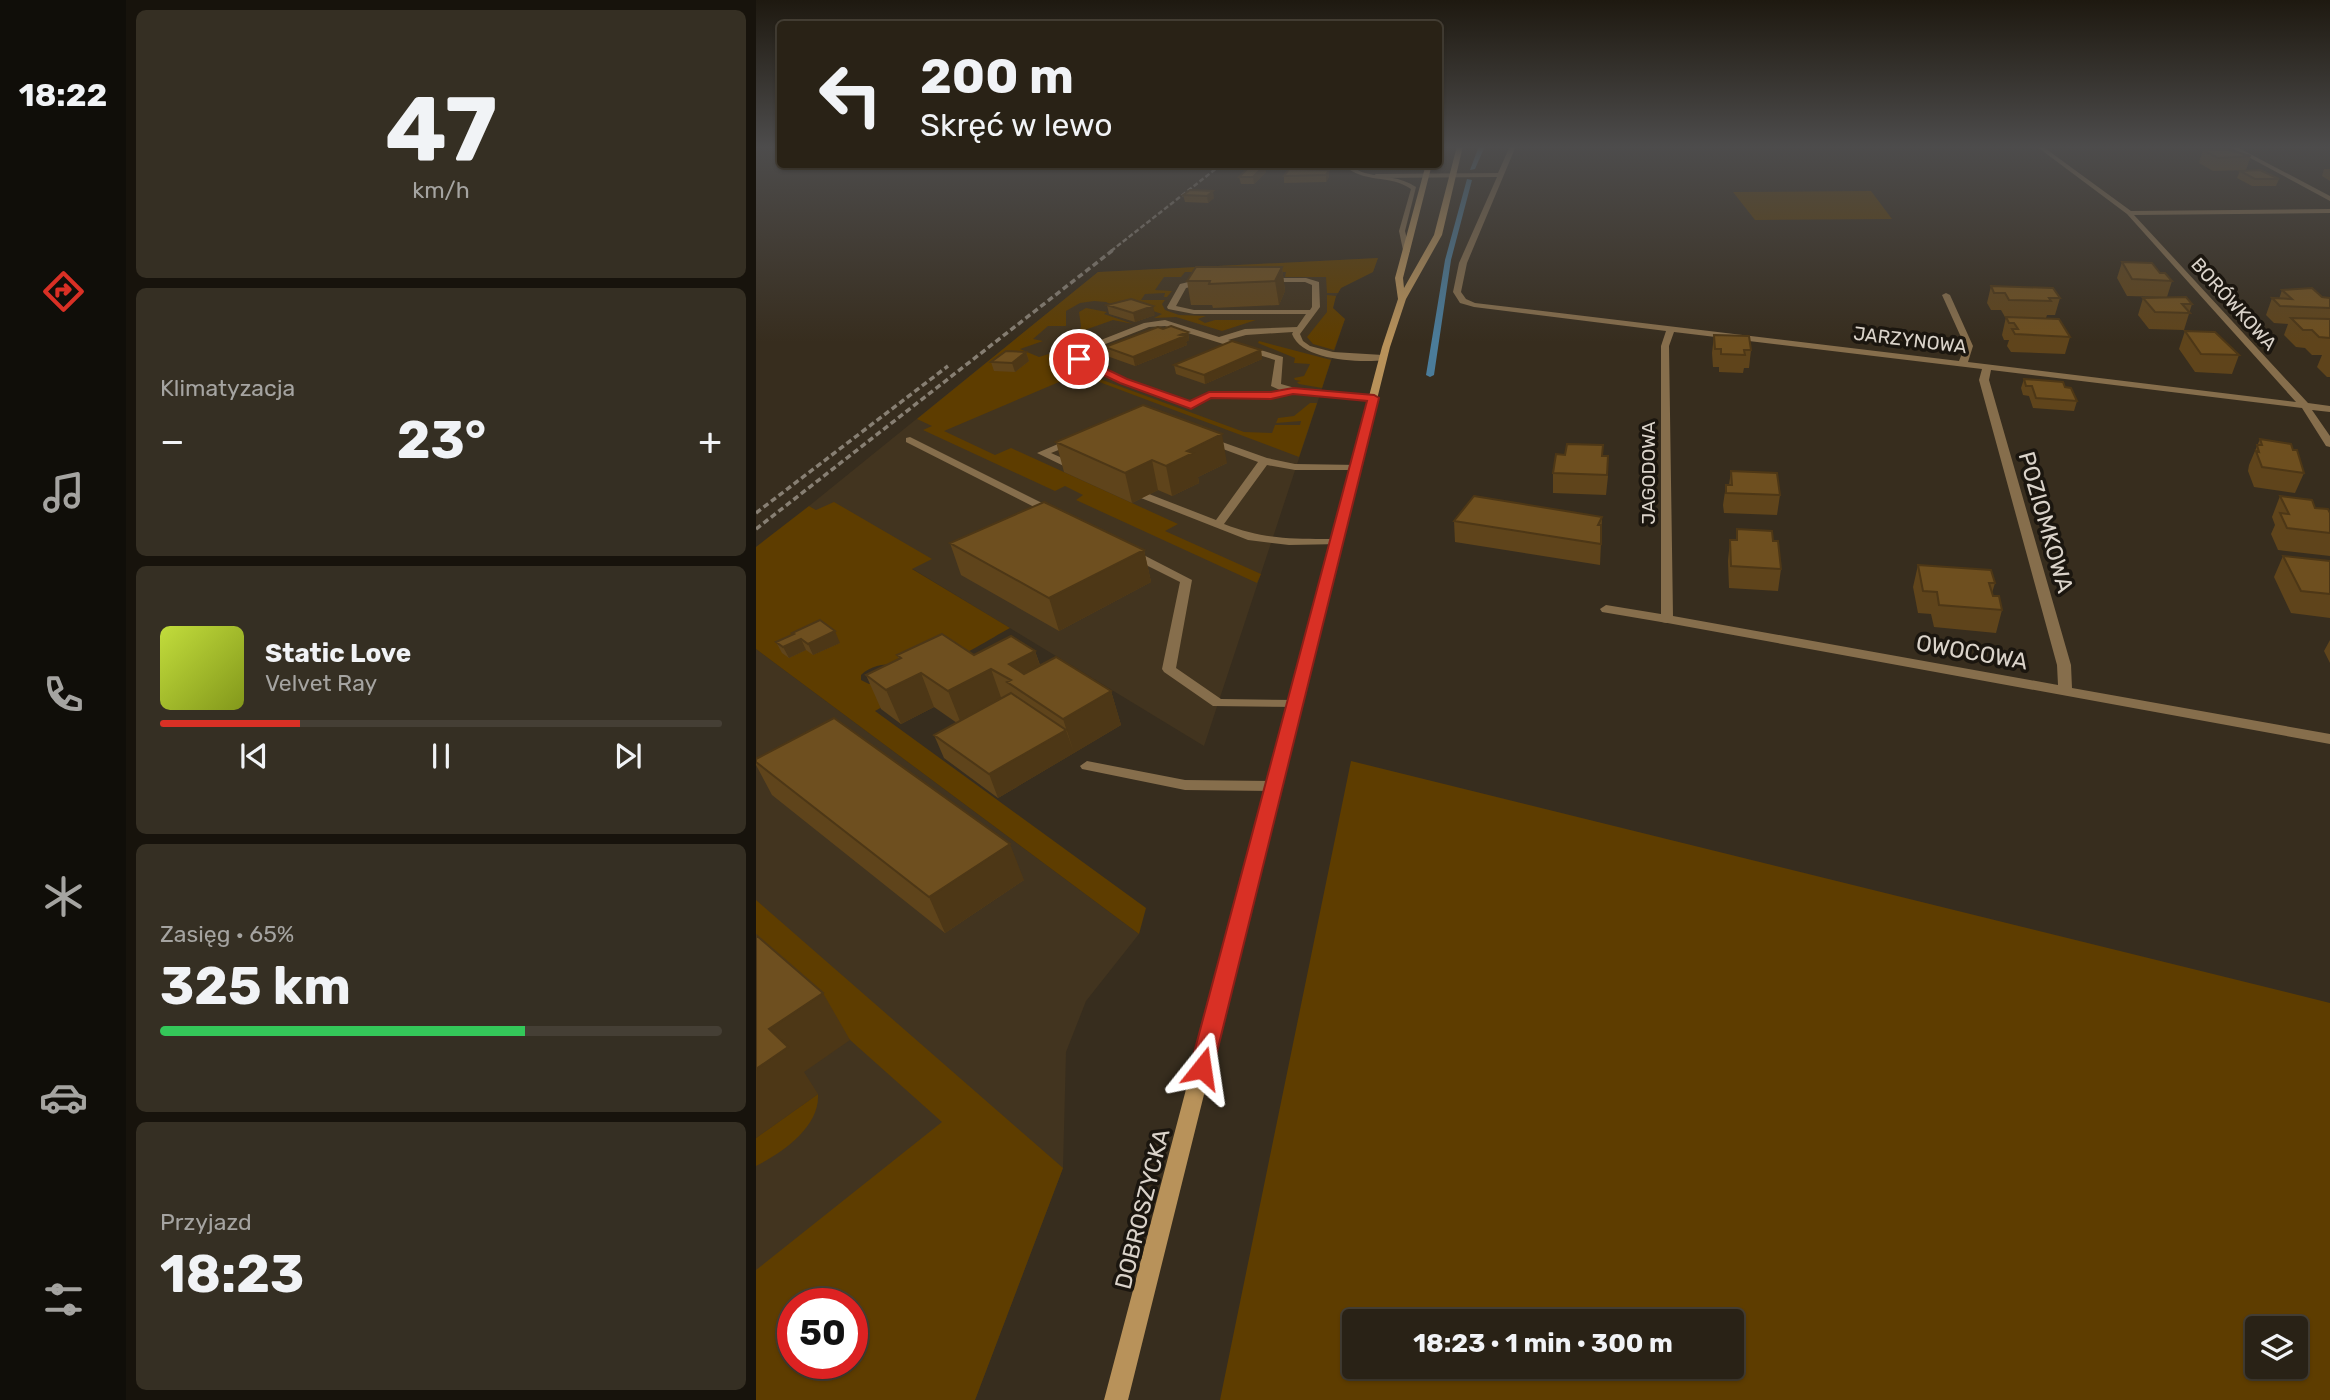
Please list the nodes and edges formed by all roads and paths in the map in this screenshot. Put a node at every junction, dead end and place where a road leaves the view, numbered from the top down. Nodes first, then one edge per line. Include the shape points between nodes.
1 (1407, 211) edge
2 (1417, 211) edge
3 (1444, 211) edge
4 (1485, 211) edge
5 (2296, 211) edge
6 (2129, 213) joint
7 (1407, 250) junction
8 (1215, 280) edge
9 (1263, 280) edge
10 (1946, 295) dead end
11 (1402, 299) junction
12 (1314, 312) junction
13 (1671, 328) junction
14 (1278, 329) junction
15 (1298, 329) junction
16 (1219, 340) junction
17 (1238, 346) junction
18 (1383, 358) junction
19 (1963, 364) junction
20 (1987, 367) junction
21 (1293, 391) junction
22 (1374, 398) junction
23 (2305, 407) junction
24 (2330, 410) edge
25 (1200, 437) edge
26 (1078, 438) edge
27 (910, 440) dead end
28 (2330, 444) edge
29 (1264, 461) junction
30 (1073, 467) edge
31 (1356, 467) junction
32 (1145, 496) dead end
33 (1066, 519) edge
34 (1217, 526) junction
35 (1337, 542) junction
36 (1114, 544) edge
37 (1606, 609) dead end
38 (1667, 619) junction
39 (2065, 690) junction
40 (1296, 704) junction
41 (2330, 739) edge
42 (1087, 766) dead end
43 (1275, 786) junction
44 (1116, 1400) edge

1 - 7 street, DOBROSZYCKA via 1402,231
2 - 7 main road, DOBROSZYCKA
3 - 11 main road, DOBROSZYCKA via 1438,235
4 - 13 street, JARZYNOWA via 1457,292 1463,301
5 - 6 street
6 - 23 street, BORÓWKOWA
7 - 11 main road, DOBROSZYCKA via 1399,278
8 - 12 street via 1183,286 1171,307 1194,312
9 - 12 street via 1315,282
10 - 19 street via 1969,346
11 - 18 main road, DOBROSZYCKA
12 - 15 street
13 - 19 street, JARZYNOWA
13 - 38 street, JAGODOWA via 1665,346
14 - 15 street
14 - 16 street
14 - 17 street
15 - 18 street via 1298,343 1311,350
16 - 17 street
16 - 21 street via 1165,323 1154,324 1081,351 1079,359 1191,405 1209,395 1271,396
17 - 21 street via 1280,359 1276,386
18 - 22 main road, DOBROSZYCKA
19 - 20 street, JARZYNOWA
20 - 23 street, JARZYNOWA
20 - 39 street, POZIOMKOWA via 1984,380 2064,665
21 - 22 street
22 - 31 main road, DOBROSZYCKA
23 - 24 street, JARZYNOWA
23 - 28 street, BORÓWKOWA
25 - 29 street
26 - 30 street via 1042,453
27 - 33 street
29 - 31 street via 1295,467
29 - 34 street
31 - 35 main road, DOBROSZYCKA
32 - 34 street
34 - 35 street via 1271,541
35 - 40 main road, DOBROSZYCKA
36 - 40 street via 1186,580 1169,668 1218,703
37 - 38 street, OWOCOWA
38 - 39 street, OWOCOWA
39 - 41 street, OWOCOWA
40 - 43 main road, DOBROSZYCKA
42 - 43 street via 1185,785
43 - 44 main road, DOBROSZYCKA

